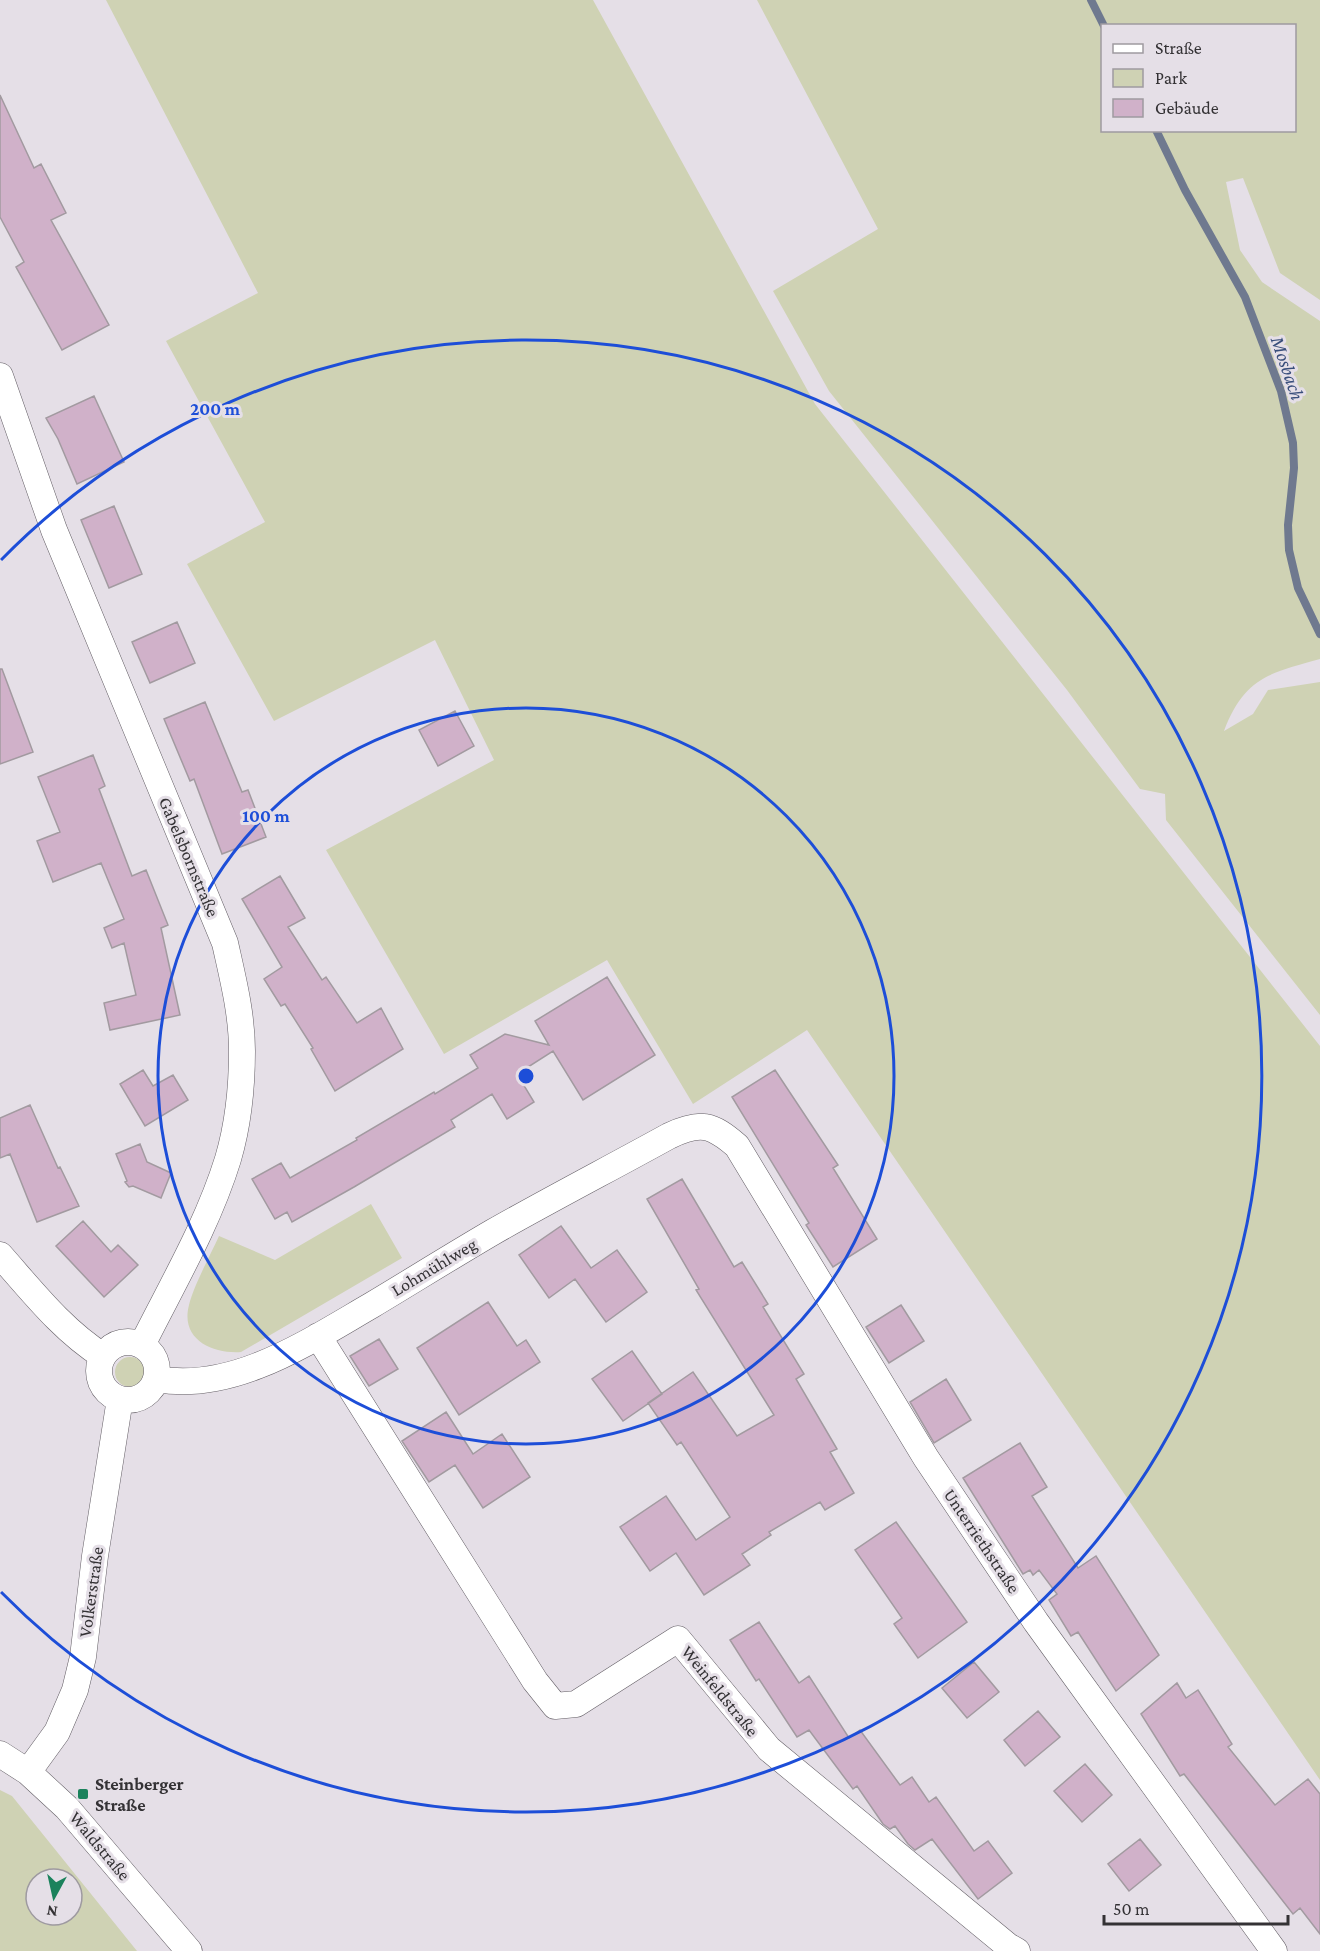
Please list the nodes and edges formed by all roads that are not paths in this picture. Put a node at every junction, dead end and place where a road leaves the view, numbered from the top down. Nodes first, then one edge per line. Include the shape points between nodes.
1 (0, 376) edge
2 (704, 1126) joint
3 (0, 1255) edge
4 (318, 1336) junction
5 (142, 1345) junction
6 (103, 1356) junction
7 (157, 1379) junction
8 (120, 1399) junction
9 (0, 1754) edge
10 (28, 1772) junction
11 (189, 1951) edge
12 (1017, 1951) edge
13 (1274, 1951) edge

1 - 5 street, Gabelsbornstraße via 54,530 225,943 237,996 242,1050 240,1094 228,1158 209,1209
2 - 4 street, Lohmühlweg via 688,1127 669,1136
2 - 13 street, Unterriethstraße via 722,1132 738,1146 926,1458 1036,1622
3 - 6 street via 63,1326
4 - 7 street, Lohmühlweg via 229,1375 178,1383
4 - 12 street, Weinfeldstraße via 535,1682 555,1706 576,1704 678,1639 768,1749
5 - 6 street via 125,1342
5 - 7 street via 153,1356
6 - 8 street via 101,1382 112,1396
7 - 8 street via 139,1399
8 - 10 street, Volkerstraße via 83,1657 57,1732
9 - 10 street, Waldstraße
10 - 11 street, Waldstraße via 68,1808

